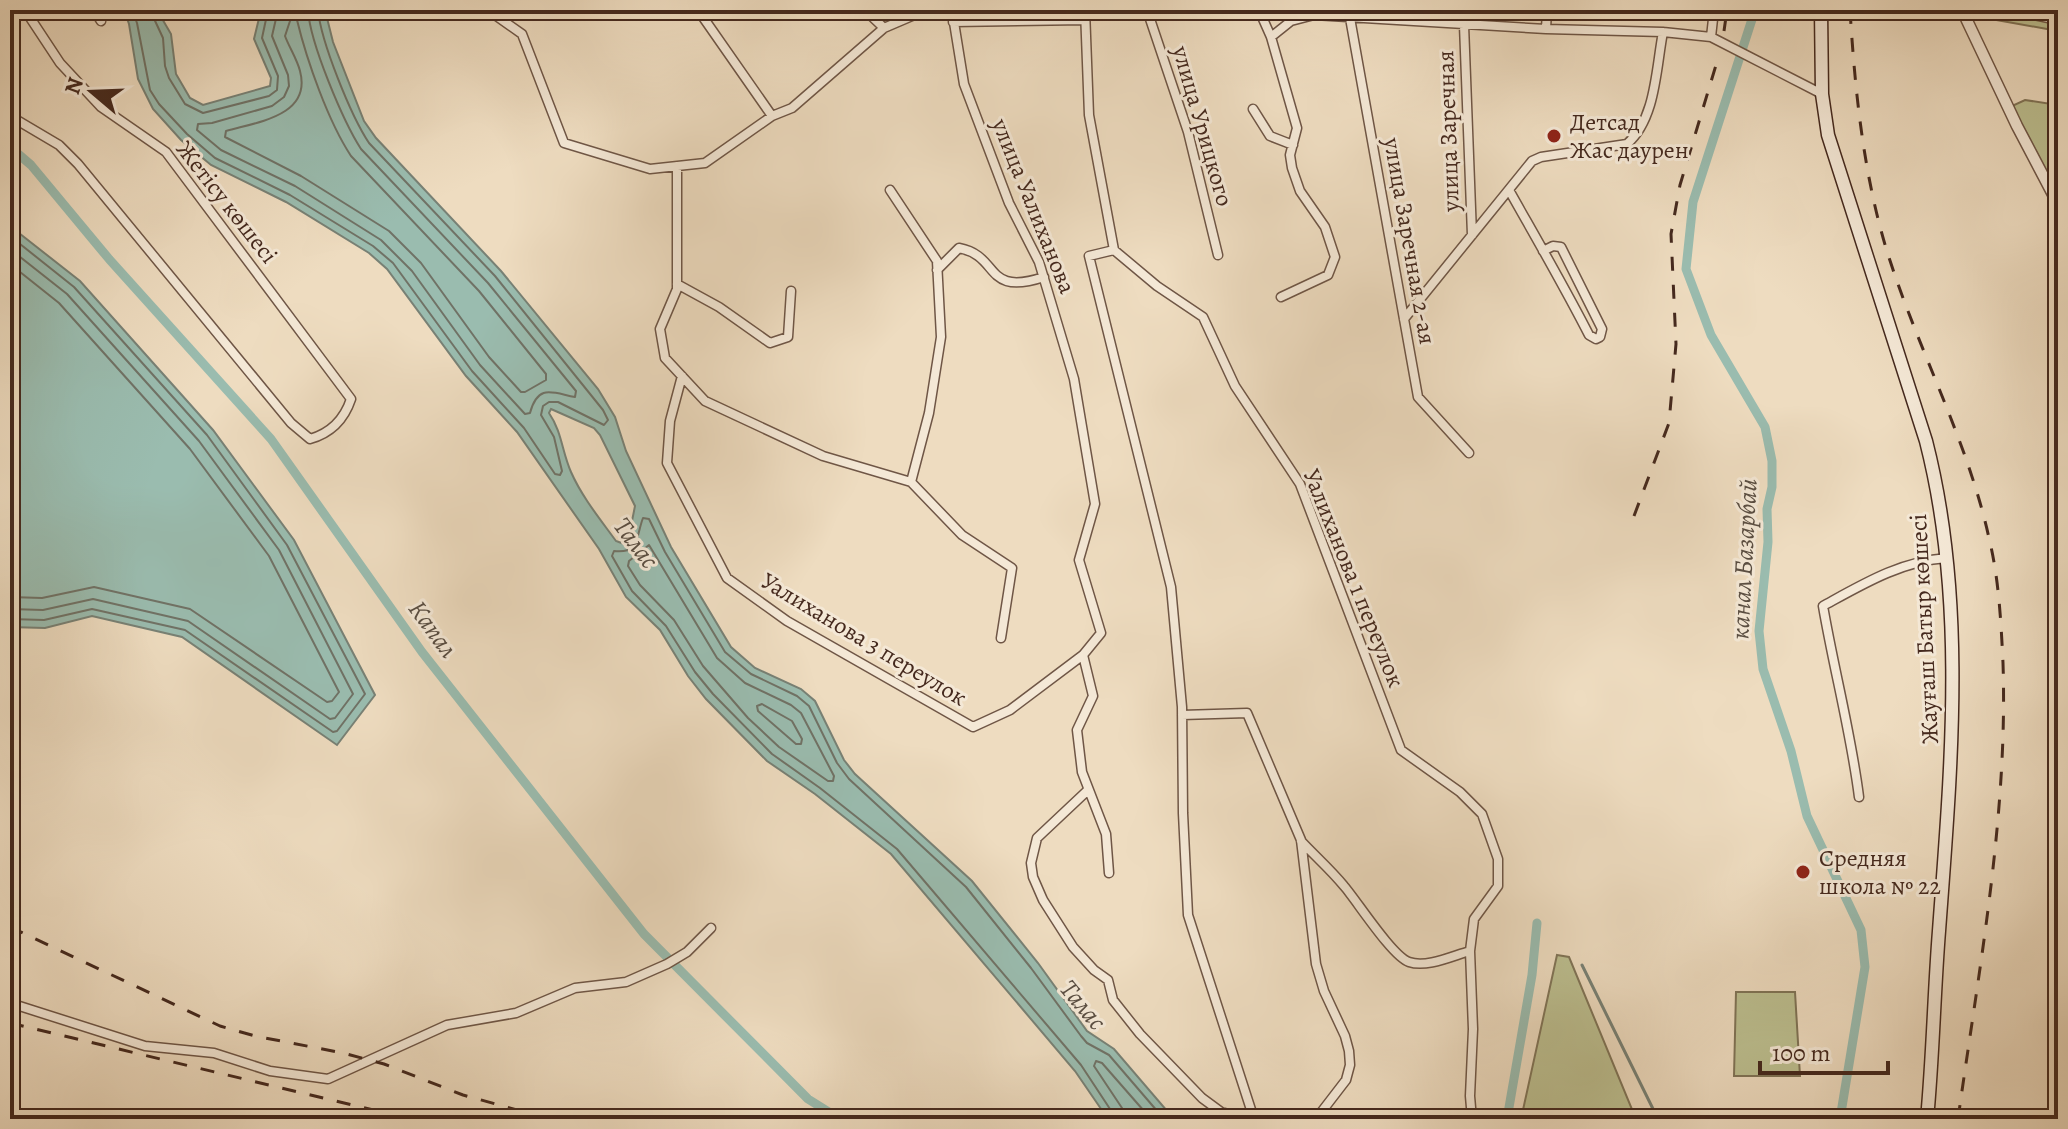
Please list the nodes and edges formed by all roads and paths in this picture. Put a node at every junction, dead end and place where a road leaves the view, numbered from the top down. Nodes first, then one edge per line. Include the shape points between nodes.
1 (25, 10) edge
2 (94, 10) edge
3 (488, 10) edge
4 (698, 10) edge
5 (865, 10) edge
6 (926, 10) edge
7 (952, 10) edge
8 (1147, 10) edge
9 (1259, 10) edge
10 (1547, 10) edge
11 (1714, 10) edge
12 (1821, 10) edge
13 (2010, 10) edge
14 (1314, 12) edge
15 (1967, 13) edge
16 (1085, 15) edge
17 (1350, 18) junction
18 (2058, 20) edge
19 (101, 21) dead end
20 (953, 22) junction
21 (1464, 25) junction
22 (884, 28) junction
23 (1546, 29) junction
24 (1663, 32) junction
25 (1271, 37) junction
26 (1711, 37) junction
27 (1822, 94) junction
28 (1253, 109) dead end
29 (10, 116) edge
30 (772, 116) junction
31 (1293, 145) junction
32 (677, 166) junction
33 (890, 190) dead end
34 (1509, 190) junction
35 (2058, 204) edge
36 (1472, 236) junction
37 (1114, 250) junction
38 (1543, 251) junction
39 (1218, 255) dead end
40 (937, 270) junction
41 (1044, 277) junction
42 (1577, 280) junction
43 (677, 284) junction
44 (1564, 286) junction
45 (791, 291) dead end
46 (1281, 297) dead end
47 (1404, 319) junction
48 (682, 376) junction
49 (1469, 453) dead end
50 (911, 482) junction
51 (1947, 558) junction
52 (1001, 638) dead end
53 (1083, 655) junction
54 (1182, 715) junction
55 (1088, 790) junction
56 (1859, 797) dead end
57 (1301, 840) junction
58 (1109, 873) dead end
59 (711, 928) dead end
60 (1470, 951) junction
61 (10, 1003) edge
62 (1324, 1111) junction
63 (1248, 1119) edge
64 (1254, 1119) edge
65 (1316, 1119) edge
66 (1333, 1119) edge
67 (1472, 1119) edge
68 (1927, 1119) edge

1 - 29 street, Жетісу көшесі via 60,63 101,107 166,152 351,399 339,422 325,435 310,439 291,423 78,164 59,145
2 - 19 street
3 - 32 street via 522,34 564,143 650,169
4 - 30 street
5 - 22 street
6 - 22 street
7 - 20 street, улица Уалиханова
8 - 39 street, улица Урицкого via 1188,132
9 - 25 street
10 - 23 street
11 - 26 street
12 - 27 main road, Жауғаш Батыр көшесі
13 - 18 street
14 - 17 street, улица Заречная
14 - 25 street, улица Заречная
15 - 35 street
16 - 20 street
16 - 37 street via 1089,115
17 - 21 street, улица Заречная
17 - 47 street, улица Заречная 2-ая
20 - 41 street, улица Уалиханова via 964,84
21 - 23 street, улица Заречная
21 - 36 street, улица Заречная
22 - 30 street via 792,108
23 - 24 street, улица Заречная
24 - 26 street, улица Заречная
24 - 34 street, улица Заречная via 1649,110 1636,137 1627,144 1541,157
25 - 31 street via 1297,128
26 - 27 street, улица Заречная
27 - 51 main road, Жауғаш Батыр көшесі via 1840,177 1926,441
28 - 31 street via 1270,136
30 - 32 street via 705,163
31 - 46 street via 1296,179 1325,227 1334,263 1328,275
32 - 43 street
33 - 40 street via 937,261
34 - 36 street, улица Заречная
34 - 38 street
36 - 47 street, улица Заречная
37 - 54 street, улица Уалиханова via 1089,256 1171,587
37 - 60 street, Уалиханова 1 переулок via 1203,317 1235,386 1300,484 1401,750 1482,814 1498,859 1498,886 1474,919
38 - 42 street via 1561,247
38 - 44 street
40 - 41 street via 959,248 973,251 1000,279 1021,284
40 - 50 street via 941,337
41 - 53 street, улица Уалиханова via 1074,379 1095,504 1079,560 1101,633
42 - 44 street
42 - 44 street via 1602,329 1596,339
43 - 45 street via 770,343 788,337
43 - 48 street via 660,329 665,358
47 - 49 street, улица Заречная 2-ая via 1418,397
48 - 50 street via 705,401 770,432 823,456
48 - 53 street, Уалиханова 3 переулок via 670,421 667,463 727,578 787,621 973,727 1010,710
50 - 52 street via 962,535 1012,568
51 - 56 street via 1922,560 1883,574 1823,606 1853,743
51 - 68 main road, Жауғаш Батыр көшесі via 1953,735
53 - 55 street via 1093,696 1077,730
54 - 57 street via 1247,713
54 - 64 street, улица Уалиханова via 1188,915
55 - 58 street via 1106,834
55 - 63 street via 1037,838 1033,877 1043,900 1073,947 1108,980 1113,1000 1140,1034 1202,1098 1221,1112
57 - 60 street via 1401,957 1425,963
57 - 62 street via 1316,964 1349,1051 1346,1080
59 - 61 street via 687,952 626,982 575,988 516,1013 447,1025 328,1079 270,1071 214,1053 145,1046
60 - 67 street, Уалиханова 1 переулок
62 - 65 street
62 - 66 street

